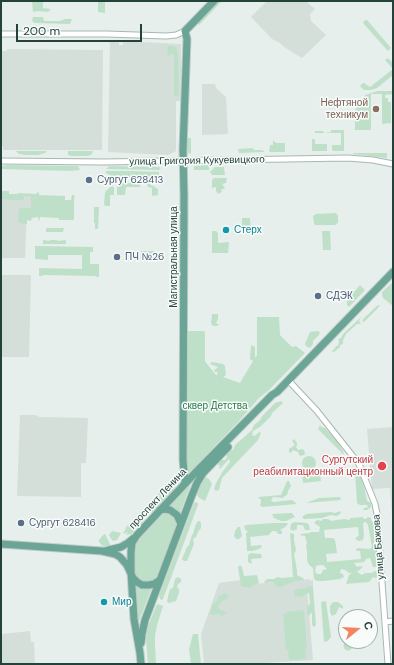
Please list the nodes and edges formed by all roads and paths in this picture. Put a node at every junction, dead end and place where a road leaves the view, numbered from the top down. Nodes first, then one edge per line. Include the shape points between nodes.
1 (214, 1) edge
2 (185, 31) junction
3 (1, 34) edge
4 (1, 161) edge
5 (184, 161) junction
6 (393, 164) edge
7 (393, 272) edge
8 (288, 380) junction
9 (278, 392) junction
10 (186, 483) junction
11 (160, 510) junction
12 (181, 524) junction
13 (137, 535) junction
14 (1, 544) edge
15 (102, 551) junction
16 (131, 572) junction
17 (160, 580) junction
18 (385, 622) junction
19 (393, 622) edge
20 (140, 653) junction
21 (141, 664) edge
22 (388, 664) edge

1 - 2 main road
2 - 3 street via 166,36
2 - 5 main road, Магистральная улица via 187,40
4 - 5 street, улица Григория Кукуевицкого
5 - 6 street, улица Григория Кукуевицкого via 348,158
5 - 10 main road, Магистральная улица via 183,460
7 - 8 main road, проспект Ленина
8 - 9 main road, проспект Ленина
8 - 18 street, улица Бажова via 317,411 359,464 369,487 377,514
9 - 10 main road, проспект Ленина via 272,395
9 - 12 main road, проспект Ленина via 200,477
10 - 11 main road, проспект Ленина
11 - 12 main road via 170,510
11 - 13 main road, проспект Ленина
12 - 17 main road, проспект Ленина
13 - 15 main road via 121,547
13 - 16 main road, проспект Ленина via 132,543
14 - 15 main road
15 - 16 main road via 120,557
16 - 17 main road via 136,582 142,585 154,584
16 - 20 main road, проспект Ленина via 134,619
17 - 20 main road, проспект Ленина via 145,620
18 - 19 street
18 - 22 street, улица Бажова
20 - 21 main road, проспект Ленина

